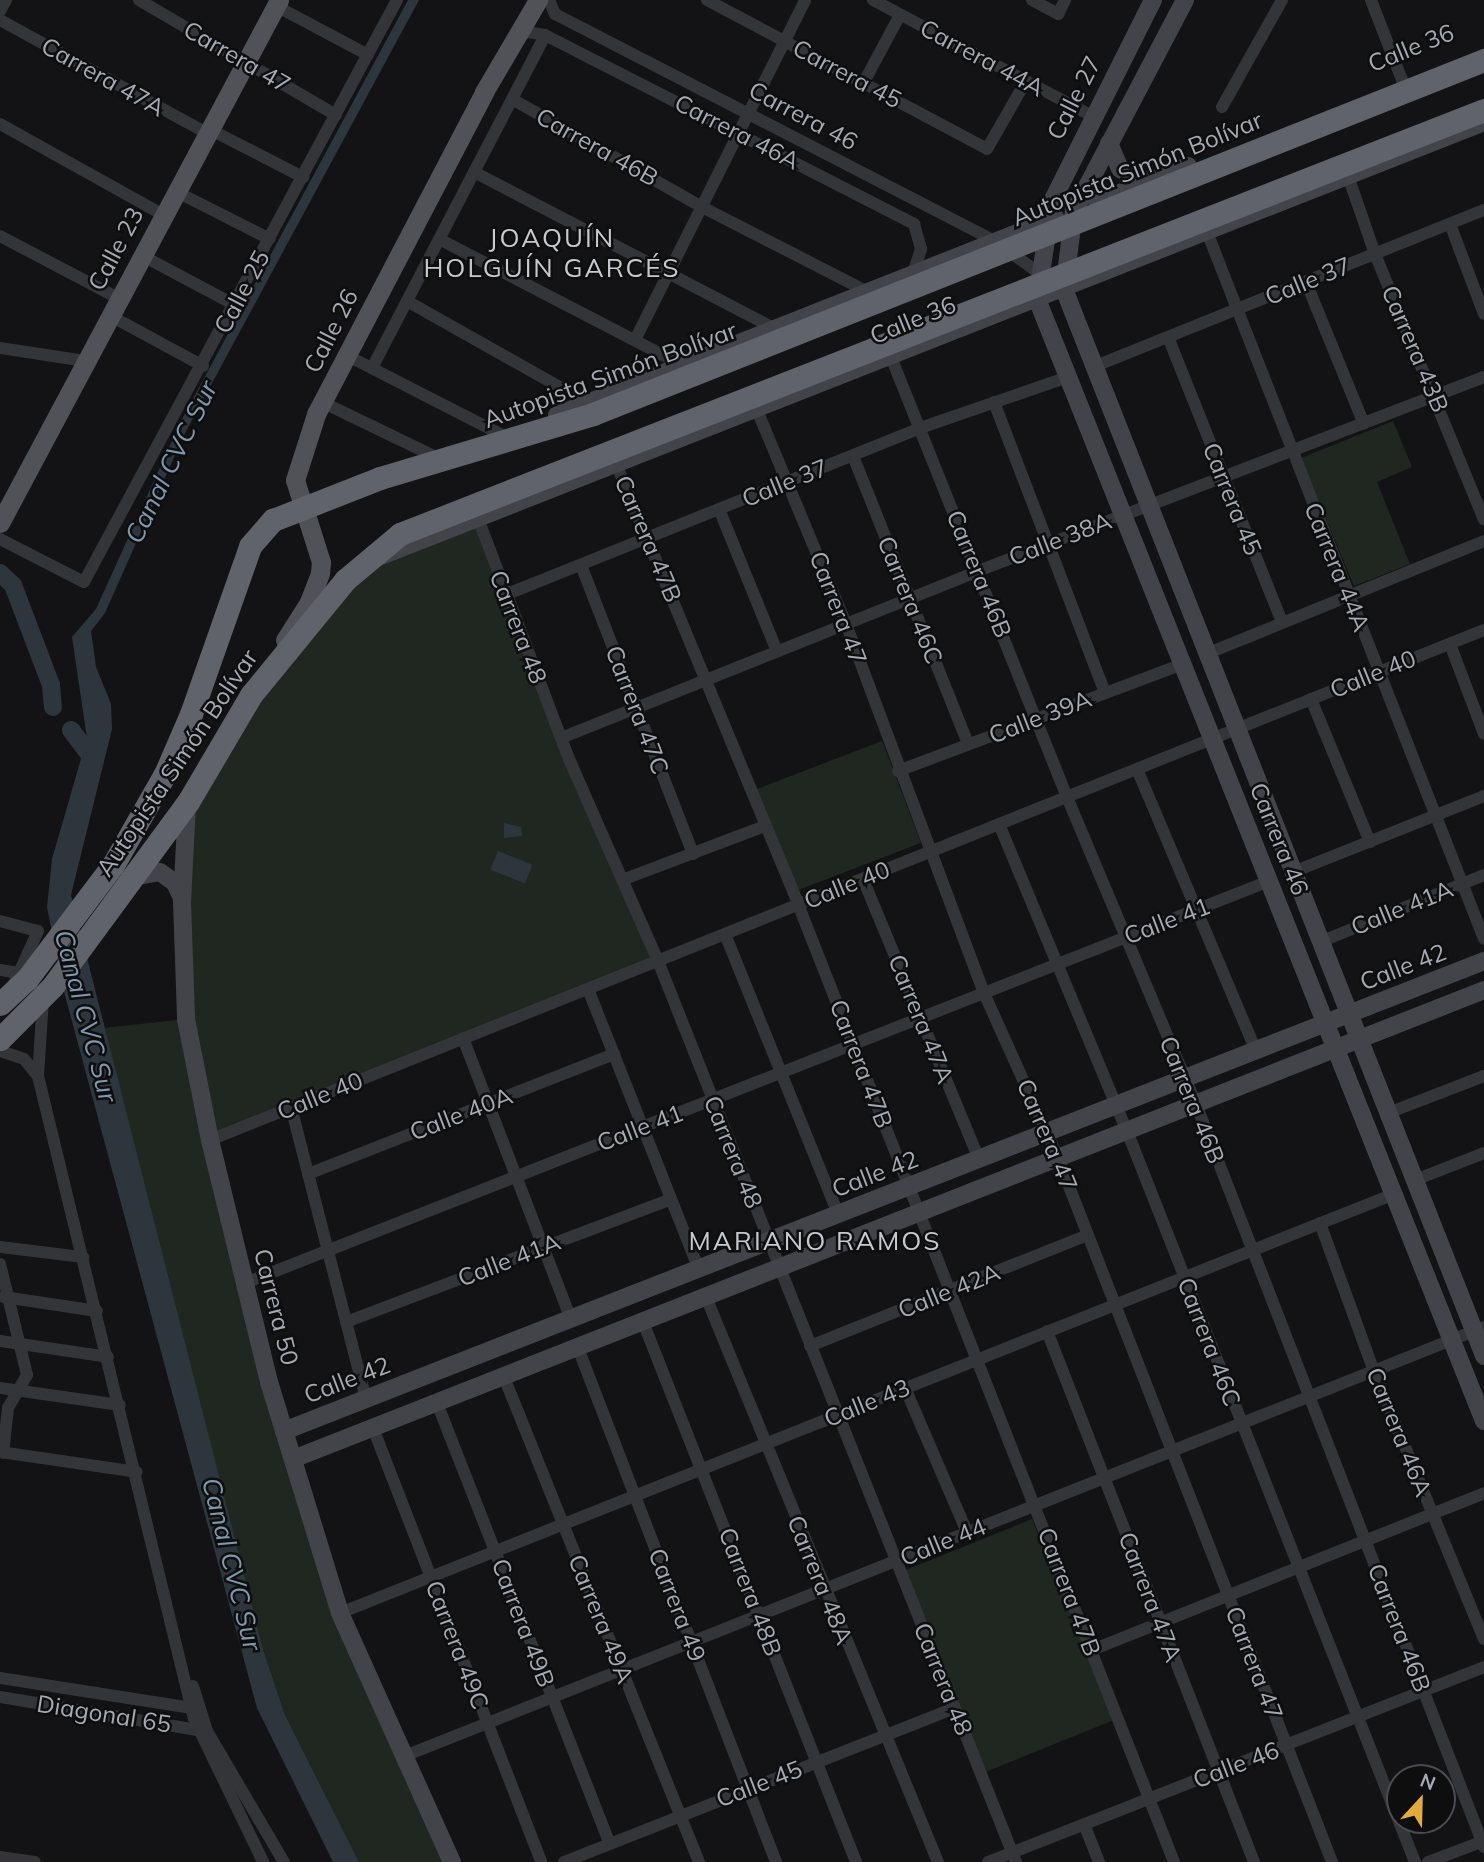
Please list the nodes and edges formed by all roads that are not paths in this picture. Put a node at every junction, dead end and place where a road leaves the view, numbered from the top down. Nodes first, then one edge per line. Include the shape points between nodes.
1 (6, 0) edge
2 (139, 0) edge
3 (397, 0) edge
4 (538, 0) edge
5 (548, 0) edge
6 (707, 0) edge
7 (806, 0) edge
8 (873, 0) edge
9 (1032, 0) edge
10 (1065, 0) edge
11 (1153, 0) edge
12 (1185, 0) edge
13 (1282, 0) edge
14 (1371, 0) edge
15 (277, 3) edge
16 (0, 11) edge
17 (900, 15) junction
18 (0, 20) edge
19 (545, 36) junction
20 (785, 41) junction
21 (513, 43) junction
22 (1484, 48) edge
23 (368, 55) junction
24 (1484, 60) edge
25 (245, 62) junction
26 (1402, 80) junction
27 (1026, 81) junction
28 (864, 82) junction
29 (512, 99) junction
30 (1222, 107) dead end
31 (1484, 110) edge
32 (748, 114) junction
33 (336, 115) junction
34 (1092, 116) junction
35 (1484, 122) edge
36 (0, 124) edge
37 (208, 131) junction
38 (739, 133) junction
39 (1109, 143) junction
40 (474, 172) junction
41 (1349, 176) junction
42 (303, 177) junction
43 (1147, 181) junction
44 (175, 191) junction
45 (702, 207) junction
46 (1484, 210) edge
47 (162, 214) junction
48 (1073, 217) junction
49 (1450, 224) junction
50 (1046, 228) junction
51 (1207, 232) junction
52 (0, 236) edge
53 (270, 239) junction
54 (439, 239) junction
55 (1001, 246) junction
56 (1375, 254) junction
57 (141, 255) junction
58 (668, 273) junction
59 (913, 274) junction
60 (1306, 282) junction
61 (1049, 284) junction
62 (868, 292) junction
63 (407, 301) junction
64 (235, 305) junction
65 (114, 307) junction
66 (1237, 309) junction
67 (1484, 314) edge
68 (824, 316) junction
69 (775, 329) junction
70 (941, 330) junction
71 (1168, 337) junction
72 (635, 340) junction
73 (0, 348) edge
74 (346, 355) junction
75 (891, 357) junction
76 (85, 361) junction
77 (682, 365) junction
78 (203, 366) junction
79 (1093, 367) junction
80 (372, 368) junction
81 (1484, 376) edge
82 (1068, 377) junction
83 (1436, 397) junction
84 (322, 402) junction
85 (994, 402) junction
86 (588, 403) junction
87 (757, 410) junction
88 (1364, 424) junction
89 (920, 428) junction
90 (504, 436) junction
91 (1290, 450) junction
92 (853, 456) junction
93 (436, 457) junction
94 (617, 466) junction
95 (1223, 477) junction
96 (380, 478) junction
97 (787, 482) junction
98 (1147, 505) junction
99 (719, 509) junction
100 (1123, 515) junction
101 (305, 518) junction
102 (1484, 520) edge
103 (479, 521) junction
104 (0, 523) edge
105 (649, 537) junction
106 (0, 539) edge
107 (1484, 541) edge
108 (1048, 544) junction
109 (581, 565) junction
110 (361, 566) junction
111 (978, 571) junction
112 (505, 595) junction
113 (1348, 595) junction
114 (909, 598) junction
115 (1282, 622) junction
116 (846, 624) junction
117 (1484, 630) edge
118 (1450, 644) junction
119 (777, 651) junction
120 (1206, 654) junction
121 (1183, 664) junction
122 (1380, 672) junction
123 (706, 680) junction
124 (1105, 692) junction
125 (251, 695) junction
126 (1311, 699) junction
127 (636, 707) junction
128 (1037, 719) junction
129 (1236, 729) junction
130 (1484, 734) edge
131 (561, 738) junction
132 (1212, 739) junction
133 (968, 743) junction
134 (1137, 769) junction
135 (898, 771) junction
136 (1484, 796) edge
137 (1067, 797) junction
138 (188, 802) junction
139 (1435, 816) junction
140 (999, 824) junction
141 (765, 826) junction
142 (1370, 842) junction
143 (931, 851) junction
144 (693, 854) junction
145 (1293, 872) junction
146 (1484, 875) edge
147 (132, 877) junction
148 (863, 878) junction
149 (622, 880) junction
150 (1269, 881) junction
151 (1463, 884) junction
152 (182, 901) junction
153 (798, 904) junction
154 (1194, 910) junction
155 (0, 921) edge
156 (725, 934) junction
157 (1126, 937) junction
158 (1484, 939) edge
159 (1320, 942) junction
160 (658, 961) junction
161 (1484, 961) edge
162 (1056, 965) junction
163 (29, 969) junction
164 (0, 970) edge
165 (588, 989) junction
166 (1484, 990) edge
167 (47, 993) junction
168 (984, 993) junction
169 (5, 1001) edge
170 (1349, 1014) junction
171 (920, 1018) junction
172 (1326, 1023) junction
173 (463, 1038) junction
174 (0, 1039) edge
175 (1359, 1040) junction
176 (854, 1044) junction
177 (1336, 1049) junction
178 (0, 1051) edge
179 (1256, 1051) junction
180 (614, 1054) junction
181 (782, 1072) junction
182 (38, 1076) junction
183 (1484, 1076) edge
184 (1184, 1079) junction
185 (713, 1099) junction
186 (488, 1104) junction
187 (1196, 1104) junction
188 (1115, 1106) junction
189 (291, 1107) junction
190 (1388, 1113) junction
191 (643, 1127) junction
192 (1127, 1131) junction
193 (1047, 1133) junction
194 (210, 1140) junction
195 (1484, 1153) edge
196 (1058, 1158) junction
197 (979, 1159) junction
198 (309, 1174) junction
199 (516, 1177) junction
200 (1415, 1180) junction
201 (909, 1186) junction
202 (1394, 1194) junction
203 (671, 1199) junction
204 (919, 1213) junction
205 (838, 1214) junction
206 (1320, 1223) junction
207 (1088, 1235) junction
208 (769, 1241) junction
209 (0, 1247) edge
210 (544, 1247) junction
211 (1252, 1250) junction
212 (328, 1251) junction
213 (83, 1257) junction
214 (0, 1264) edge
215 (780, 1268) junction
216 (699, 1269) junction
217 (1184, 1277) junction
218 (245, 1283) junction
219 (950, 1290) junction
220 (4, 1297) edge
221 (706, 1297) junction
222 (1115, 1305) junction
223 (97, 1311) junction
224 (571, 1319) junction
225 (346, 1322) junction
226 (643, 1322) junction
227 (1479, 1329) edge
228 (1047, 1331) junction
229 (1452, 1340) junction
230 (0, 1341) edge
231 (20, 1344) junction
232 (810, 1346) junction
233 (578, 1348) junction
234 (1484, 1356) edge
235 (108, 1357) junction
236 (979, 1359) junction
237 (1374, 1371) junction
238 (504, 1377) junction
239 (0, 1388) edge
240 (905, 1388) junction
241 (17, 1391) junction
242 (1310, 1397) junction
243 (366, 1399) junction
244 (437, 1403) junction
245 (121, 1405) junction
246 (838, 1414) junction
247 (1484, 1421) edge
248 (1241, 1424) junction
249 (373, 1428) junction
250 (284, 1431) junction
251 (764, 1443) junction
252 (1172, 1451) junction
253 (1, 1452) edge
254 (293, 1459) junction
255 (701, 1469) junction
256 (137, 1472) junction
257 (1104, 1478) junction
258 (1484, 1493) edge
259 (634, 1495) junction
260 (1035, 1506) junction
261 (1432, 1515) junction
262 (563, 1523) junction
263 (967, 1532) junction
264 (1366, 1541) junction
265 (495, 1550) junction
266 (896, 1561) junction
267 (1297, 1568) junction
268 (430, 1576) junction
269 (823, 1590) junction
270 (1228, 1595) junction
271 (340, 1613) junction
272 (759, 1615) junction
273 (1160, 1623) junction
274 (1484, 1639) edge
275 (691, 1642) junction
276 (1091, 1650) junction
277 (1484, 1667) edge
278 (622, 1670) junction
279 (0, 1678) edge
280 (1423, 1691) junction
281 (0, 1697) edge
282 (552, 1697) junction
283 (954, 1708) junction
284 (197, 1709) junction
285 (1355, 1718) junction
286 (487, 1723) junction
287 (202, 1730) junction
288 (883, 1735) junction
289 (1285, 1745) junction
290 (402, 1757) junction
291 (816, 1762) junction
292 (1218, 1772) junction
293 (747, 1788) junction
294 (1149, 1799) junction
295 (680, 1814) junction
296 (1084, 1824) junction
297 (609, 1843) junction
298 (1483, 1843) edge
299 (0, 1857) edge
300 (1014, 1857) edge
301 (29, 1862) edge
302 (263, 1862) edge
303 (284, 1862) edge
304 (452, 1862) edge
305 (541, 1862) edge
306 (564, 1862) edge
307 (699, 1862) edge
308 (776, 1862) edge
309 (856, 1862) edge
310 (938, 1862) edge
311 (988, 1862) edge
312 (1099, 1862) edge
313 (1174, 1862) edge
314 (1254, 1862) edge
315 (1332, 1862) edge
316 (1415, 1862) edge
317 (1428, 1862) edge

1 - 16 street
2 - 25 street, Carrera 47
3 - 23 street, Calle 25
4 - 21 main road, Calle 26
5 - 32 street, Carrera 46 via 555,14
6 - 20 street, Carrera 45
7 - 20 street
8 - 17 street, Carrera 44A
9 - 10 street via 1058,14
11 - 34 street, Calle 27
12 - 39 street
13 - 30 street
14 - 26 street
15 - 23 street
15 - 25 main road, Calle 23
17 - 27 street, Carrera 44A
17 - 28 street
18 - 37 street, Carrera 47A
19 - 21 street via 527,32
19 - 29 street
19 - 38 street, Carrera 46A
20 - 28 street, Carrera 45
20 - 32 street
21 - 74 main road, Calle 26
22 - 26 street, Calle 36
23 - 33 street, Calle 25
24 - 48 highway, Autopista Simón Bolívar
25 - 33 street, Carrera 47
25 - 37 main road, Calle 23
26 - 43 street, Calle 36
27 - 28 street, Carrera 45 via 987,149
27 - 34 street, Carrera 44A
29 - 40 street
29 - 45 street, Carrera 46B
31 - 61 highway, Autopista Simón Bolívar
32 - 38 street
32 - 55 street, Carrera 46
33 - 42 street, Calle 25
34 - 50 street, Calle 27
35 - 41 street
36 - 47 street
37 - 42 street, Carrera 47A
37 - 44 main road, Calle 23
38 - 45 street
38 - 59 street, Carrera 46A via 914,224 921,249
39 - 43 street via 1120,169
39 - 48 street
40 - 54 street
40 - 58 street
41 - 51 street
41 - 56 street, Carrera 43B
42 - 53 street, Calle 25
43 - 48 street, Calle 36
44 - 47 main road, Calle 23
44 - 53 street
45 - 58 street
45 - 62 street, Carrera 46B
46 - 49 street, Calle 37
47 - 57 main road, Calle 23
48 - 50 highway, Autopista Simón Bolívar
48 - 61 street, Carrera 46
49 - 56 street, Calle 37
49 - 67 street
50 - 55 highway, Autopista Simón Bolívar
50 - 61 street, Carrera 46
51 - 61 street
51 - 66 street, Carrera 44A
52 - 65 street
53 - 64 street, Calle 25
54 - 63 street
54 - 72 street
55 - 59 street, Calle 36
55 - 61 street, Carrera 46
55 - 68 highway, Autopista Simón Bolívar
56 - 60 street, Calle 37
56 - 83 street, Carrera 43B
57 - 64 street
57 - 65 main road, Calle 23
58 - 69 street
58 - 72 street
59 - 62 street, Calle 36
60 - 66 street, Calle 37
60 - 88 street
61 - 70 highway, Autopista Simón Bolívar
61 - 79 street, Carrera 46
61 - 82 street, Carrera 46
62 - 68 street, Calle 36
63 - 80 street
63 - 86 street
64 - 78 street, Calle 25
65 - 76 main road, Calle 23
65 - 78 street
66 - 71 street, Calle 37
66 - 91 street, Carrera 44A
68 - 69 street, Calle 36
68 - 96 highway, Autopista Simón Bolívar via 593,414
69 - 77 street, Calle 36
70 - 75 street, Calle 36
70 - 110 highway, Autopista Simón Bolívar via 400,534
71 - 79 street, Calle 37
71 - 95 street, Carrera 45
72 - 77 street
73 - 76 street
74 - 80 street
74 - 84 main road, Calle 26
75 - 87 street, Calle 36
75 - 89 street, Carrera 46B
76 - 104 main road, Calle 23
77 - 86 street, Calle 36
78 - 106 street, Calle 25 via 84,582
79 - 98 street, Carrera 46
80 - 90 street
81 - 83 street, Calle 38A
82 - 85 street, Calle 37
82 - 100 street, Carrera 46
83 - 88 street, Calle 38A
83 - 102 street, Carrera 43B
84 - 93 street
84 - 101 main road, Calle 26 via 295,480
85 - 89 street, Calle 37
85 - 108 street
86 - 90 street, Calle 36
87 - 94 street, Calle 36
87 - 97 street, Carrera 47
88 - 91 street, Calle 38A
89 - 92 street, Calle 37
89 - 111 street, Carrera 46B
90 - 93 street, Calle 36
91 - 95 street, Calle 38A
91 - 113 street, Carrera 44A
92 - 97 street, Calle 37
92 - 114 street, Carrera 46C
93 - 96 street, Calle 36
94 - 103 street, Calle 36
94 - 105 street, Carrera 47B
95 - 98 street, Calle 38A
95 - 115 street, Carrera 45
96 - 101 highway, Autopista Simón Bolívar
97 - 99 street, Calle 37
97 - 116 street, Carrera 47
98 - 100 street, Calle 38A
98 - 120 street, Carrera 46
99 - 105 street, Calle 37
99 - 119 street
100 - 108 street, Calle 38A
100 - 121 street, Carrera 46
101 - 125 main road, Calle 26 via 321,562 314,590
101 - 163 highway, Autopista Simón Bolívar via 279,516 263,527 250,547 165,774 113,865
103 - 110 street, Calle 36
103 - 112 street, Carrera 48
105 - 109 street, Calle 37
105 - 123 street, Carrera 47B
107 - 113 street
108 - 111 street, Calle 38A
108 - 124 street
109 - 112 street, Calle 37
109 - 127 street, Carrera 47C
110 - 125 highway, Autopista Simón Bolívar
111 - 114 street, Calle 38A
111 - 128 street, Carrera 46B
112 - 131 street, Carrera 48
113 - 115 street
113 - 122 street, Carrera 44A
114 - 116 street, Calle 38A
114 - 133 street, Carrera 46C
115 - 120 street
116 - 119 street, Calle 38A
116 - 135 street, Carrera 47
117 - 118 street, Calle 40
118 - 122 street, Calle 40
118 - 130 street
119 - 123 street, Calle 38A
120 - 129 street, Carrera 46
121 - 124 street, Calle 39A
121 - 132 street, Carrera 46
122 - 126 street, Calle 40
122 - 139 street, Carrera 44A
123 - 127 street, Calle 38A
123 - 141 street, Carrera 47B
124 - 128 street, Calle 39A
125 - 138 highway, Autopista Simón Bolívar
126 - 129 street, Calle 40
126 - 142 street
127 - 131 street, Calle 38A
127 - 144 street, Carrera 47C
128 - 133 street, Calle 39A
128 - 137 street, Carrera 46B
129 - 132 street, Calle 40
129 - 145 street, Carrera 46
131 - 149 street, Carrera 48
132 - 134 street, Calle 40
132 - 150 street, Carrera 46
133 - 135 street, Calle 39A
134 - 137 street, Calle 40
134 - 154 street
135 - 143 street, Carrera 47
136 - 139 street
137 - 140 street, Calle 40
137 - 157 street, Carrera 46B
138 - 147 highway, Autopista Simón Bolívar
138 - 152 street, Carrera 50
139 - 142 street
139 - 151 street, Carrera 44A
140 - 143 street, Calle 40
140 - 162 street, Carrera 46C
141 - 144 street
141 - 153 street, Carrera 47B
142 - 145 street
143 - 148 street, Calle 40
143 - 168 street, Carrera 47
144 - 149 street
145 - 159 street, Carrera 46
146 - 151 street, Calle 41A
147 - 152 street via 150,870 169,876
147 - 167 highway, Autopista Simón Bolívar
148 - 153 street, Calle 40
148 - 171 street, Carrera 47A
149 - 160 street, Carrera 48
150 - 154 street, Calle 41
150 - 172 street, Carrera 46
151 - 158 street, Carrera 44A
151 - 159 street, Calle 41A
152 - 194 street, Carrera 50 via 186,1019
153 - 156 street, Calle 40
153 - 176 street, Carrera 47B
154 - 157 street, Calle 41
154 - 179 street
155 - 163 street via 38,931
156 - 160 street, Calle 40
156 - 181 street
157 - 162 street, Calle 41
157 - 184 street, Carrera 46B
159 - 170 street, Carrera 46
160 - 165 street, Calle 40
160 - 185 street, Carrera 48
161 - 170 street, Calle 42
162 - 168 street, Calle 41
162 - 188 street, Carrera 46C
163 - 164 street
163 - 169 highway, Autopista Simón Bolívar
165 - 173 street, Calle 40
165 - 180 street
166 - 175 street, Calle 42
167 - 174 highway, Autopista Simón Bolívar
167 - 182 street
168 - 171 street, Calle 41
168 - 193 street, Carrera 47
170 - 172 street, Calle 42
170 - 175 street, Carrera 46
171 - 176 street, Calle 41
171 - 197 street, Carrera 47A
172 - 177 street, Carrera 46
172 - 179 street, Calle 42
173 - 186 street
173 - 189 street, Calle 40
175 - 177 street, Calle 42
175 - 190 street, Carrera 46
176 - 181 street, Calle 41
176 - 201 street, Carrera 47B
177 - 187 street, Calle 42
177 - 202 street, Carrera 46
178 - 182 street via 24,1059
179 - 184 street, Calle 42
180 - 186 street, Calle 40A
180 - 191 street
181 - 185 street, Calle 41
181 - 205 street
182 - 213 street
183 - 190 street
184 - 187 street, Carrera 46B
184 - 188 street, Calle 42
185 - 191 street, Calle 41
185 - 208 street, Carrera 48
186 - 198 street, Calle 40A
186 - 199 street
187 - 192 street, Calle 42
187 - 211 street, Carrera 46B
188 - 192 street, Carrera 46C
188 - 193 street, Calle 42
189 - 194 street, Calle 40
189 - 198 street
190 - 200 street, Carrera 46
191 - 199 street, Calle 41
191 - 203 street
192 - 196 street, Calle 42
192 - 217 street, Carrera 46C
193 - 196 street, Carrera 47
193 - 197 street, Calle 42
194 - 218 street, Carrera 50
195 - 200 street
196 - 204 street, Calle 42
196 - 207 street, Carrera 47
197 - 201 street, Calle 42
198 - 212 street
199 - 210 street
199 - 212 street, Calle 41
200 - 227 street, Carrera 46
201 - 204 street, Carrera 47B
201 - 205 street, Calle 42
202 - 206 street, Calle 43
202 - 229 street, Carrera 46
203 - 210 street, Calle 41A
203 - 216 street
204 - 215 street, Calle 42
204 - 219 street, Carrera 47B
205 - 208 street, Calle 42
206 - 211 street, Calle 43
206 - 237 street, Carrera 46A
207 - 219 street, Calle 42A
207 - 222 street, Carrera 47
208 - 215 street, Carrera 48
208 - 216 street, Calle 42
209 - 213 street
210 - 224 street
210 - 225 street, Calle 41A
211 - 217 street, Calle 43
211 - 242 street, Carrera 46B
212 - 218 street, Calle 41
212 - 225 street
213 - 223 street
214 - 220 street
215 - 221 street, Calle 42
215 - 232 street, Carrera 48
216 - 224 street, Calle 42
217 - 222 street, Calle 43
217 - 248 street, Carrera 46C
218 - 250 street, Carrera 50
219 - 232 street, Calle 42A
219 - 236 street, Carrera 47B
220 - 223 street
220 - 231 street
221 - 226 street, Calle 42
221 - 251 street, Carrera 48A
222 - 228 street, Calle 43
222 - 252 street, Carrera 47
223 - 235 street
224 - 243 street, Calle 42
225 - 243 street
226 - 233 street, Calle 42
226 - 255 street, Carrera 48B
227 - 229 street, Calle 44
227 - 234 street, Carrera 46
228 - 236 street, Calle 43
228 - 257 street, Carrera 47A
229 - 237 street, Calle 44
229 - 247 street, Carrera 46
230 - 231 street
231 - 235 street
231 - 241 street via 27,1374
232 - 246 street, Carrera 48
233 - 238 street, Calle 42
233 - 259 street, Carrera 49
235 - 245 street
236 - 240 street, Calle 43
236 - 260 street, Carrera 47B
237 - 242 street, Calle 44
237 - 261 street, Carrera 46A
238 - 244 street, Calle 42
238 - 262 street, Carrera 49A
239 - 241 street
240 - 246 street, Calle 43
240 - 263 street
241 - 245 street
241 - 253 street via 8,1408
242 - 248 street, Calle 44
242 - 264 street, Carrera 46B
243 - 250 street, Calle 42
244 - 249 street, Calle 42
244 - 265 street, Carrera 49B
245 - 256 street
246 - 251 street, Calle 43
246 - 266 street, Carrera 48
248 - 252 street, Calle 44
248 - 267 street, Carrera 46C
249 - 254 street, Calle 42
249 - 268 street, Carrera 49C
250 - 254 street, Carrera 50
251 - 255 street, Calle 43
251 - 269 street, Carrera 48A
252 - 257 street, Calle 44
252 - 270 street, Carrera 47
253 - 256 street
254 - 271 street, Carrera 50
255 - 259 street, Calle 43
255 - 272 street, Carrera 48B
256 - 284 street
257 - 260 street, Calle 44
257 - 273 street, Carrera 47A
258 - 261 street
259 - 262 street, Calle 43
259 - 275 street, Carrera 49
260 - 263 street, Calle 44
260 - 276 street, Carrera 47B
261 - 264 street
261 - 274 street, Carrera 46A
262 - 265 street, Calle 43
262 - 278 street, Carrera 49A
263 - 266 street, Calle 44
264 - 267 street
264 - 280 street, Carrera 46B
265 - 268 street, Calle 43
265 - 282 street, Carrera 49B
266 - 269 street, Calle 44
266 - 283 street, Carrera 48
267 - 270 street
267 - 285 street, Carrera 46C
268 - 271 street, Calle 43
268 - 286 street, Carrera 49C
269 - 272 street, Calle 44
269 - 288 street, Carrera 48A
270 - 273 street
270 - 289 street, Carrera 47
271 - 290 street, Carrera 50
272 - 275 street, Calle 44
272 - 291 street, Carrera 48B
273 - 276 street
273 - 292 street, Carrera 47A
275 - 278 street, Calle 44
275 - 293 street, Carrera 49
276 - 294 street, Carrera 47B
277 - 280 street, Calle 46
278 - 282 street, Calle 44
278 - 295 street, Carrera 49A
279 - 284 street, Diagonal 65
280 - 285 street, Calle 46
280 - 298 street, Carrera 46B
281 - 287 street, Diagonal 65
282 - 286 street, Calle 44
282 - 297 street, Carrera 49B
283 - 288 street, Calle 45
283 - 300 street, Carrera 48
284 - 287 street
285 - 289 street, Calle 46
285 - 316 street, Carrera 46C
286 - 290 street, Calle 44
286 - 305 street, Carrera 49C
287 - 302 street
287 - 303 street
288 - 291 street, Calle 45
288 - 310 street, Carrera 48A
289 - 292 street, Calle 46
289 - 315 street, Carrera 47
290 - 304 street, Carrera 50
291 - 293 street, Calle 45
291 - 309 street, Carrera 48B
292 - 294 street, Calle 46
292 - 314 street, Carrera 47A
293 - 295 street, Calle 45
293 - 308 street, Carrera 49
294 - 296 street, Calle 46
294 - 313 street, Carrera 47B
295 - 297 street, Calle 45
295 - 307 street, Carrera 49A
296 - 300 street, Calle 46
296 - 312 street
297 - 306 street, Calle 45
298 - 317 street
299 - 301 street
300 - 311 street, Calle 46

